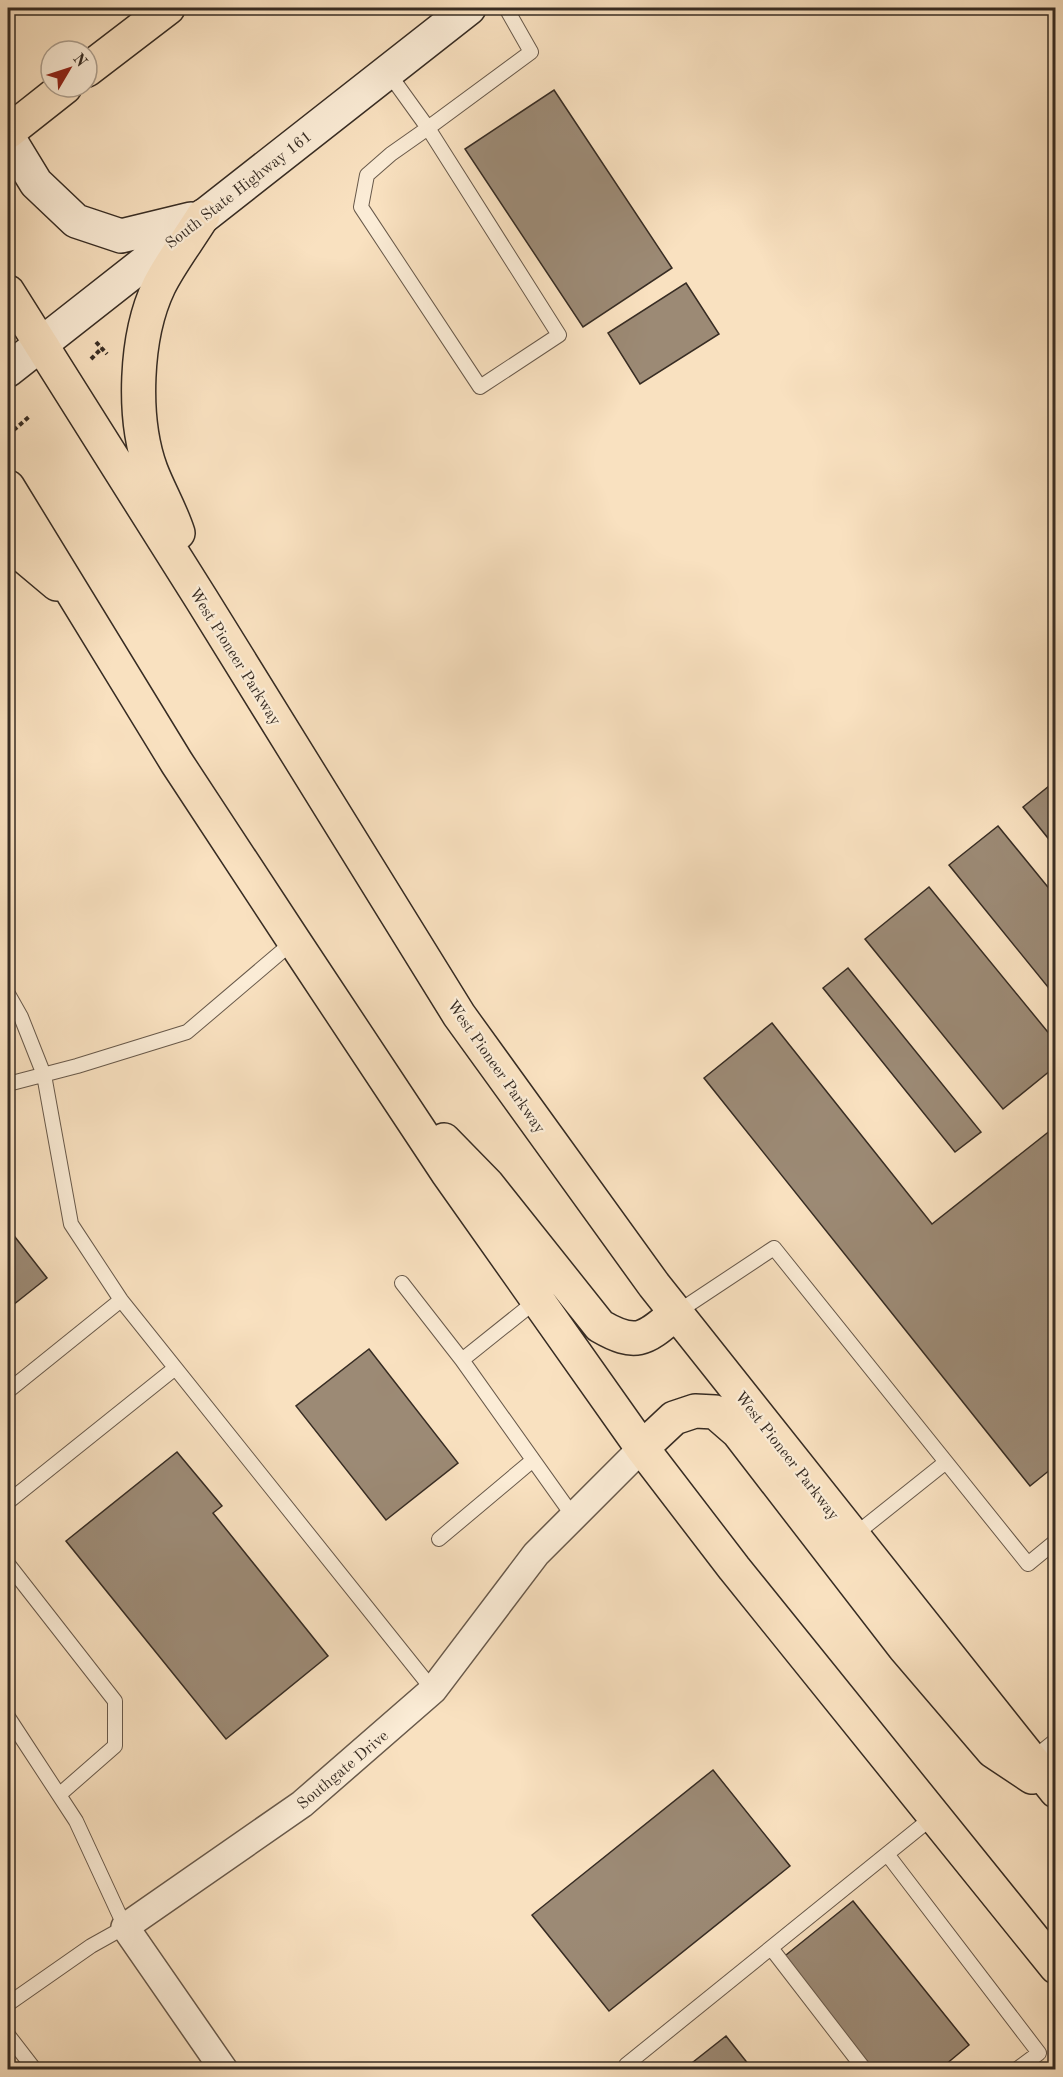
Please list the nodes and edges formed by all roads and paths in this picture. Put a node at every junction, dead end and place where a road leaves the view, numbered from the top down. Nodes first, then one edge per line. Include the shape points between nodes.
1 (168, 8) edge
2 (469, 8) edge
3 (506, 8) edge
4 (99, 61) edge
5 (387, 71) junction
6 (49, 99) edge
7 (428, 128) junction
8 (8, 132) edge
9 (8, 137) edge
10 (203, 216) junction
11 (8, 292) edge
12 (93, 340) dead end
13 (41, 344) junction
14 (102, 348) junction
15 (111, 357) dead end
16 (91, 359) dead end
17 (8, 370) edge
18 (30, 416) dead end
19 (8, 435) edge
20 (8, 487) edge
21 (8, 543) edge
22 (202, 600) junction
23 (78, 601) junction
24 (294, 941) junction
25 (8, 994) edge
26 (44, 1075) junction
27 (8, 1084) edge
28 (400, 1101) junction
29 (402, 1283) dead end
30 (121, 1300) junction
31 (537, 1300) junction
32 (676, 1313) junction
33 (462, 1360) junction
34 (174, 1369) junction
35 (8, 1391) edge
36 (642, 1448) junction
37 (533, 1460) junction
38 (946, 1462) junction
39 (8, 1502) edge
40 (573, 1516) junction
41 (852, 1537) junction
42 (439, 1539) dead end
43 (1056, 1541) edge
44 (8, 1564) edge
45 (433, 1690) junction
46 (8, 1717) edge
47 (1056, 1740) edge
48 (1031, 1760) junction
49 (1056, 1792) edge
50 (58, 1795) junction
51 (934, 1816) junction
52 (887, 1854) junction
53 (125, 1927) junction
54 (771, 1948) junction
55 (1056, 1967) edge
56 (8, 2004) edge
57 (8, 2035) edge
58 (35, 2070) edge
59 (224, 2070) edge
60 (630, 2070) edge
61 (865, 2070) edge
62 (1017, 2070) edge

1 - 4 main road
2 - 5 main road, South State Highway 161
3 - 7 lane via 531,52
5 - 7 lane
5 - 10 main road, South State Highway 161
6 - 8 main road
7 - 7 lane via 559,335 480,387 361,207 368,175
9 - 10 main road via 36,183 76,221 121,236
10 - 13 main road, South State Highway 161
10 - 22 main road via 159,287 142,340 139,388 141,433 151,469
11 - 13 main road, West Pioneer Parkway
12 - 14 path
13 - 17 main road, South State Highway 161
13 - 22 main road, West Pioneer Parkway
14 - 15 path
14 - 16 path
18 - 19 path
20 - 23 main road
21 - 23 main road
22 - 32 main road, West Pioneer Parkway via 459,1015
23 - 24 main road via 177,763
24 - 26 lane via 188,1032
24 - 28 main road
25 - 26 lane
26 - 27 lane
26 - 30 lane via 71,1224
28 - 31 main road
28 - 32 main road via 487,1185 600,1326 617,1336 635,1339 650,1335
29 - 33 lane
30 - 34 lane
30 - 35 lane
31 - 33 lane
31 - 36 main road
32 - 38 lane via 774,1248
32 - 41 main road, West Pioneer Parkway
33 - 37 lane
34 - 39 lane
34 - 45 lane
36 - 40 street, Southgate Drive
36 - 49 main road via 674,1418 695,1411 715,1412 738,1432 904,1647 993,1750
36 - 51 main road
37 - 40 lane
37 - 42 lane
38 - 41 lane
38 - 43 lane via 1028,1564
40 - 45 street, Southgate Drive via 536,1554
41 - 48 main road, West Pioneer Parkway
44 - 50 lane via 115,1701 116,1746
45 - 53 street, Southgate Drive via 302,1804
46 - 50 lane
47 - 48 lane
48 - 49 main road, West Pioneer Parkway
50 - 53 lane via 76,1821
51 - 52 lane
51 - 55 main road
52 - 54 lane
52 - 62 lane via 1039,2053
53 - 56 lane
53 - 59 street
54 - 60 lane via 626,2065
54 - 61 lane
57 - 58 lane

